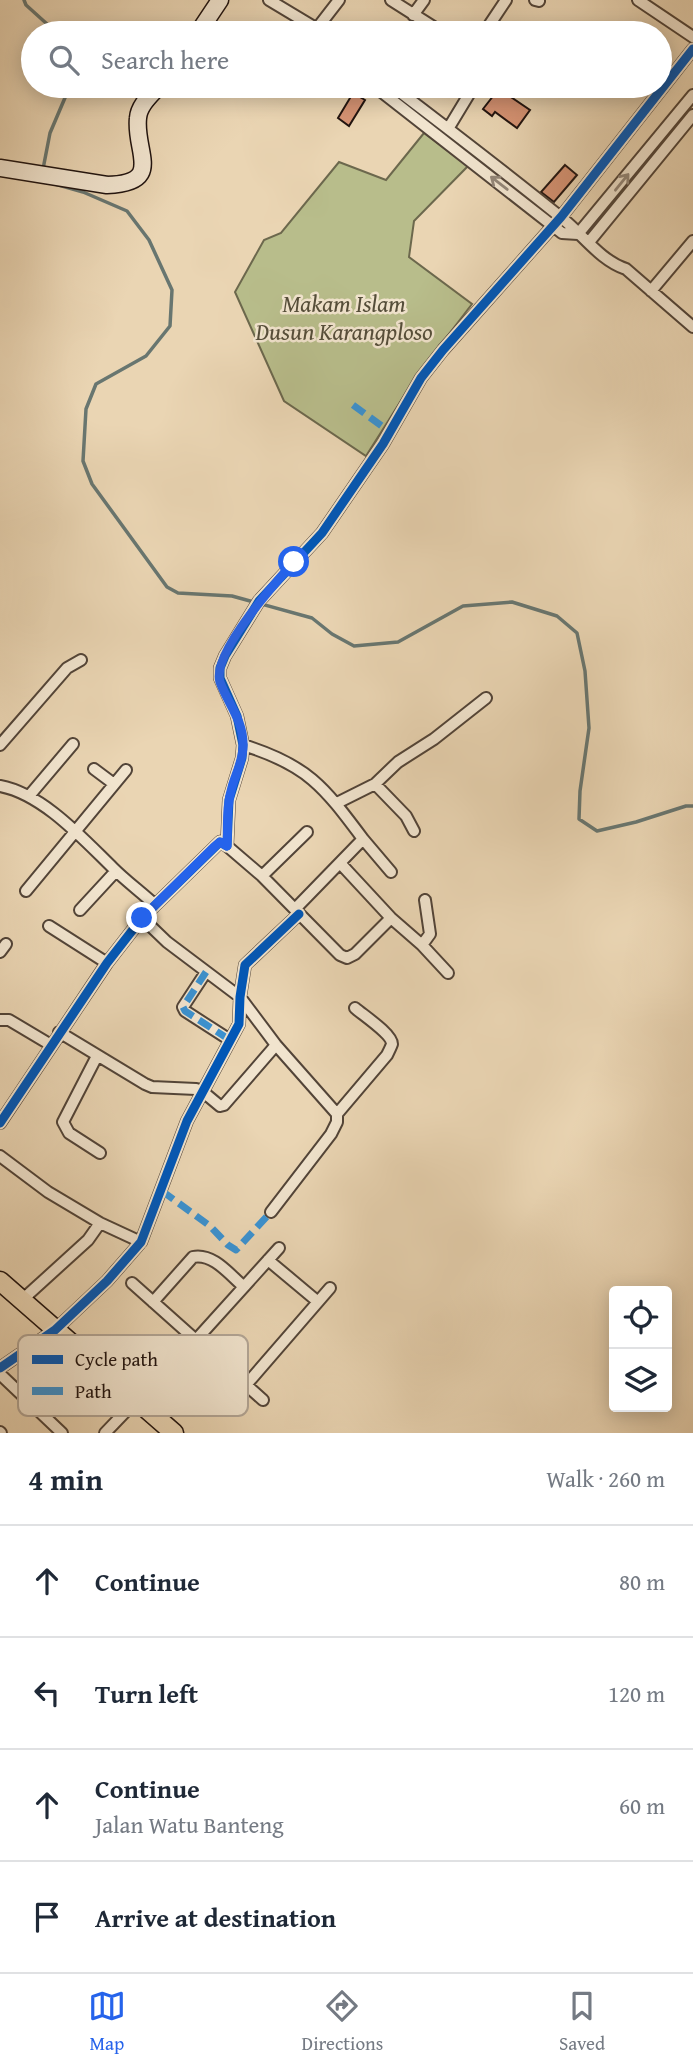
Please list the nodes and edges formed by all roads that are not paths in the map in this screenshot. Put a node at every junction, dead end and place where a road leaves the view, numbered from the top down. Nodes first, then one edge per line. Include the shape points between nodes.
1 (220, 0) edge
2 (269, 0) edge
3 (339, 0) edge
4 (391, 0) edge
5 (424, 0) edge
6 (506, 0) edge
7 (638, 0) edge
8 (413, 15) junction
9 (206, 21) edge
10 (300, 21) edge
11 (323, 21) edge
12 (423, 21) edge
13 (492, 21) edge
14 (669, 21) edge
15 (672, 23) edge
16 (693, 37) edge
17 (693, 48) edge
18 (672, 75) edge
19 (693, 95) edge
20 (149, 98) edge
21 (390, 98) edge
22 (409, 98) edge
23 (467, 98) edge
24 (654, 98) edge
25 (693, 115) edge
26 (448, 128) junction
27 (0, 168) edge
28 (557, 221) junction
29 (578, 234) junction
30 (693, 241) edge
31 (589, 242) junction
32 (650, 291) junction
33 (693, 327) edge
34 (82, 660) dead end
35 (486, 698) dead end
36 (73, 744) dead end
37 (0, 745) edge
38 (243, 745) junction
39 (94, 769) dead end
40 (126, 770) dead end
41 (114, 784) junction
42 (375, 784) junction
43 (0, 786) edge
44 (29, 796) junction
45 (337, 803) junction
46 (414, 831) dead end
47 (77, 832) junction
48 (307, 832) dead end
49 (363, 839) junction
50 (220, 845) junction
51 (340, 863) junction
52 (116, 870) junction
53 (391, 872) dead end
54 (262, 876) junction
55 (26, 891) dead end
56 (425, 900) dead end
57 (154, 904) junction
58 (80, 910) dead end
59 (297, 912) junction
60 (142, 918) junction
61 (391, 918) junction
62 (49, 926) dead end
63 (422, 944) junction
64 (107, 963) junction
65 (206, 972) junction
66 (448, 973) dead end
67 (237, 995) junction
68 (355, 1008) dead end
69 (0, 1020) edge
70 (60, 1032) junction
71 (228, 1039) junction
72 (51, 1045) junction
73 (276, 1045) junction
74 (97, 1056) junction
75 (200, 1090) junction
76 (5, 1107) edge
77 (337, 1114) junction
78 (0, 1124) edge
79 (100, 1153) dead end
80 (0, 1156) edge
81 (271, 1212) dead end
82 (100, 1223) junction
83 (137, 1239) junction
84 (279, 1248) dead end
85 (268, 1260) junction
86 (0, 1281) edge
87 (132, 1283) dead end
88 (243, 1286) junction
89 (330, 1288) dead end
90 (22, 1300) junction
91 (317, 1301) junction
92 (153, 1302) junction
93 (52, 1328) junction
94 (43, 1335) edge
95 (60, 1335) edge
96 (190, 1335) edge
97 (199, 1335) edge
98 (18, 1354) edge
99 (0, 1368) edge
100 (0, 1374) edge
101 (248, 1383) edge
102 (248, 1387) edge
103 (18, 1391) edge
104 (263, 1400) dead end
105 (44, 1416) edge
106 (126, 1416) edge
107 (155, 1416) edge
108 (62, 1433) edge
109 (105, 1433) edge
110 (174, 1433) edge

1 - 9 street
2 - 10 street
3 - 11 street
4 - 8 street
5 - 8 street
6 - 13 street
7 - 14 street
8 - 12 street
15 - 16 street
17 - 18 street
29 -> 19 street
20 - 27 street via 138,118 144,159 138,178 107,185
28 -> 21 street
22 - 26 street
23 - 26 street
24 - 28 street
25 - 31 street
26 - 28 street
28 - 29 street via 562,233
28 - 38 street via 421,378 383,444 322,533 250,614 219,674 237,716
29 - 31 street
30 - 32 street
31 - 32 street
32 - 33 street
34 - 37 street via 67,668
35 - 42 street
36 - 44 street
38 - 45 street via 291,764
38 - 50 street
39 - 41 street
40 - 41 street
41 - 47 street
42 - 45 street
42 - 46 street
43 - 44 street
44 - 47 street
45 - 49 street
47 - 52 street
47 - 55 street
48 - 54 street
49 - 51 street
49 - 53 street
50 - 54 street
50 - 57 street
51 - 59 street
51 - 61 street
52 - 57 street
52 - 58 street
54 - 59 street
56 - 63 street via 430,934
57 - 60 street
59 - 61 street via 347,958
59 - 67 street via 245,965
60 - 64 street
60 - 65 street
61 - 63 street
62 - 64 street
63 - 66 street
64 - 70 street
65 - 67 street
65 - 71 street via 183,1007
67 - 71 street via 239,1024
67 - 73 street
68 - 77 street via 386,1033 392,1045
69 - 72 street via 9,1020
70 - 72 street
70 - 74 street
71 - 75 street
72 - 76 street
73 - 75 street via 224,1105 220,1107
73 - 77 street
74 - 75 street via 152,1087
74 - 79 street via 63,1122 69,1133
75 - 83 street
76 - 78 street
77 - 81 street via 331,1134
80 - 82 street
82 - 83 street
82 - 90 street via 88,1240
83 - 93 street via 107,1281
84 - 85 street
85 - 88 street
85 - 91 street
86 - 90 main road
87 - 92 street
88 - 92 street via 200,1255 193,1257
88 - 97 street
89 - 91 street
90 - 93 main road
91 - 101 street
92 - 96 street
93 - 94 street
93 - 95 main road
98 - 99 street
100 - 103 street
102 - 104 street
105 - 108 street
106 - 109 street
107 - 110 main road

